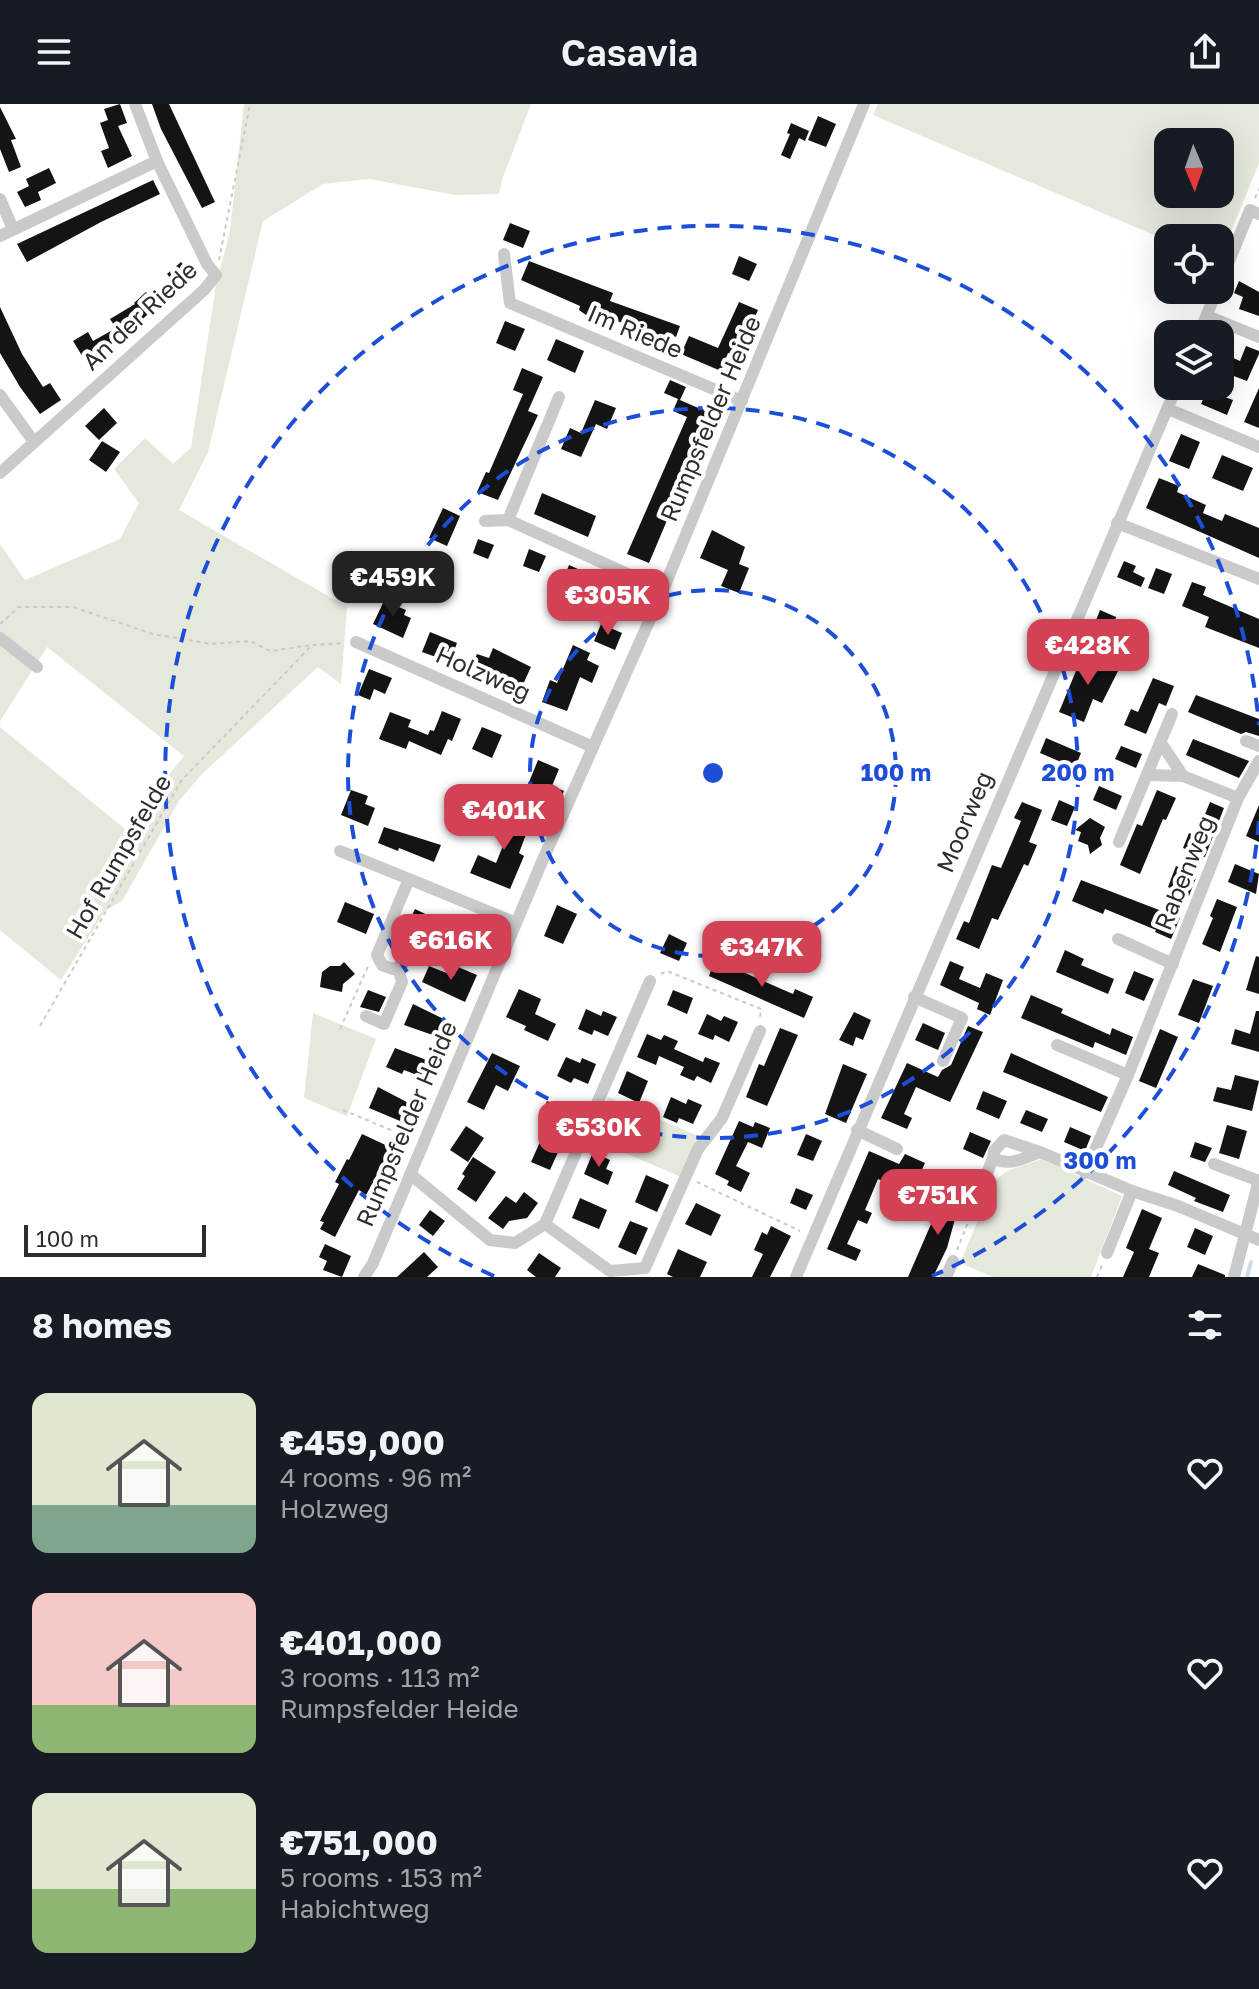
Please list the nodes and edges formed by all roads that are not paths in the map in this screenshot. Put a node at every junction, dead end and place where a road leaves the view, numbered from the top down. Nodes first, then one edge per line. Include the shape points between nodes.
1 (135, 104) edge
2 (864, 104) edge
3 (157, 161) junction
4 (0, 199) edge
5 (1254, 212) edge
6 (13, 229) junction
7 (0, 236) edge
8 (504, 254) dead end
9 (1234, 254) edge
10 (1212, 304) edge
11 (1207, 316) junction
12 (1205, 320) edge
13 (1259, 337) edge
14 (0, 395) edge
15 (559, 397) dead end
16 (1172, 400) edge
17 (742, 401) junction
18 (1168, 409) junction
19 (34, 442) junction
20 (1259, 447) edge
21 (0, 473) edge
22 (508, 520) junction
23 (485, 521) dead end
24 (1117, 523) junction
25 (1259, 579) edge
26 (663, 590) junction
27 (0, 638) edge
28 (356, 642) road end
29 (37, 667) dead end
30 (1172, 714) dead end
31 (1161, 743) junction
32 (593, 747) junction
33 (1259, 761) edge
34 (1147, 775) junction
35 (1183, 776) junction
36 (1238, 798) junction
37 (1119, 842) dead end
38 (340, 851) dead end
39 (409, 879) junction
40 (516, 923) junction
41 (388, 931) junction
42 (1118, 939) dead end
43 (1173, 964) junction
44 (398, 967) junction
45 (650, 981) road end
46 (914, 997) junction
47 (366, 1016) dead end
48 (760, 1031) road end
49 (1057, 1045) dead end
50 (943, 1061) dead end
51 (1128, 1075) junction
52 (857, 1130) junction
53 (897, 1149) dead end
54 (1040, 1152) junction
55 (993, 1158) junction
56 (1214, 1164) dead end
57 (1085, 1173) junction
58 (410, 1174) junction
59 (1259, 1180) edge
60 (1132, 1191) junction
61 (976, 1202) road end
62 (545, 1224) junction
63 (1245, 1236) junction
64 (1259, 1240) edge
65 (1107, 1253) dead end
66 (953, 1261) road end
67 (364, 1277) edge
68 (796, 1277) edge
69 (946, 1277) edge
70 (1234, 1277) edge

1 - 3 street
2 - 17 street, Rumpsfelder Heide
3 - 6 street
3 - 19 street, An der Riede via 216,275
4 - 6 street
5 - 9 street
6 - 7 street
8 - 17 street, Im Riede via 510,303
10 - 11 street
11 - 12 street
11 - 13 street
14 - 19 street
15 - 22 street
16 - 18 street, Moorweg
17 - 26 street, Rumpsfelder Heide
18 - 20 street
18 - 24 street, Moorweg
19 - 21 street, An der Riede
22 - 23 street
22 - 26 street
24 - 25 street
24 - 46 street, Moorweg
26 - 32 street, Rumpsfelder Heide
27 - 29 street
28 - 32 street, Holzweg
30 - 31 street
31 - 34 street
31 - 35 street
32 - 40 street, Rumpsfelder Heide
33 - 36 street, Rabenweg
34 - 35 street, Rabenweg
34 - 37 street
35 - 36 street, Rabenweg
36 - 43 street, Rabenweg
38 - 39 street
39 - 40 street
39 - 41 street
40 - 58 street, Rumpsfelder Heide
41 - 44 street via 403,955
41 - 44 street via 377,955 382,965
42 - 43 street, Rabenweg
43 - 51 street, Rabenweg
44 - 47 street via 402,982 384,1024
45 - 62 street
46 - 50 street via 962,1018
46 - 52 street, Moorweg
48 - 62 street via 722,1118 698,1149 645,1268 610,1271
49 - 51 street
51 - 57 street, Rabenweg
52 - 53 street
52 - 68 street, Moorweg
54 - 55 street via 1013,1162
54 - 55 street via 1004,1140
54 - 57 street
55 - 61 street
56 - 59 street
57 - 60 street
58 - 62 street via 490,1240 515,1243
58 - 67 street, Rumpsfelder Heide
59 - 63 street
60 - 63 street
60 - 65 street
63 - 64 street
63 - 70 street
66 - 69 street

